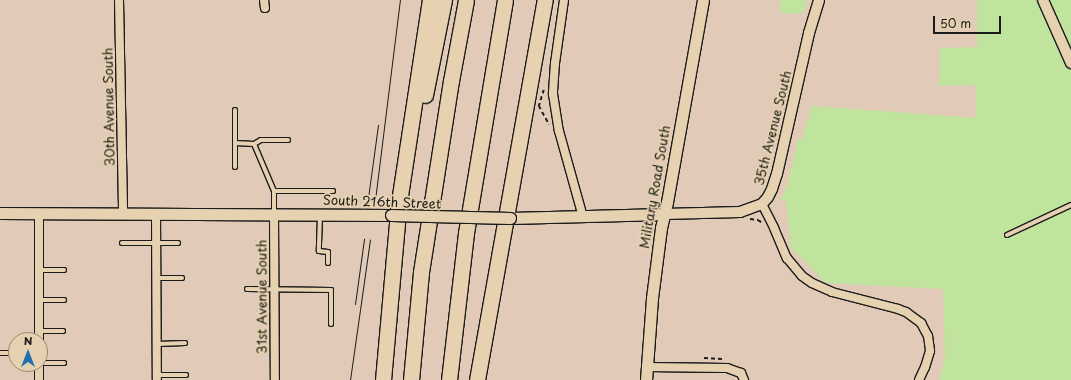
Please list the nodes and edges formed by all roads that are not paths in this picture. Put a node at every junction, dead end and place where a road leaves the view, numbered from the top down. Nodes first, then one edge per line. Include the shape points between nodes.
1 (119, 0) edge
2 (430, 0) edge
3 (444, 0) edge
4 (466, 0) edge
5 (505, 0) edge
6 (545, 0) edge
7 (564, 0) edge
8 (703, 0) edge
9 (819, 0) edge
10 (1043, 0) edge
11 (1071, 62) edge
12 (235, 110) dead end
13 (288, 140) dead end
14 (235, 143) junction
15 (254, 144) junction
16 (235, 167) dead end
17 (274, 191) junction
18 (333, 191) dead end
19 (762, 204) junction
20 (1071, 205) edge
21 (0, 213) edge
22 (39, 214) junction
23 (123, 214) junction
24 (274, 214) junction
25 (320, 214) junction
26 (664, 214) junction
27 (156, 215) junction
28 (583, 217) junction
29 (1007, 236) dead end
30 (178, 243) dead end
31 (122, 244) dead end
32 (156, 244) junction
33 (328, 264) dead end
34 (39, 270) junction
35 (64, 270) dead end
36 (156, 278) junction
37 (182, 278) dead end
38 (274, 288) junction
39 (247, 289) dead end
40 (39, 300) junction
41 (64, 300) dead end
42 (331, 324) dead end
43 (39, 331) joint
44 (63, 331) dead end
45 (387, 341) junction
46 (185, 343) dead end
47 (157, 344) junction
48 (64, 363) dead end
49 (48, 364) edge
50 (646, 367) junction
51 (186, 375) dead end
52 (742, 376) edge
53 (157, 378) edge
54 (275, 380) edge
55 (383, 380) edge
56 (411, 380) edge
57 (449, 380) edge
58 (477, 380) edge
59 (646, 380) edge
60 (919, 380) edge

1 - 23 street, 30th Avenue South
2 - 45 highway via 399,202
3 - 45 highway via 406,198
4 - 56 highway via 421,272
5 - 57 highway via 466,233
6 - 58 highway
7 - 28 street via 553,94 559,131
8 - 26 main road, Military Road South
9 - 19 street, 35th Avenue South via 775,181
10 - 11 street
12 - 14 lane
13 - 15 lane via 261,140
14 - 15 lane
14 - 16 lane
15 - 17 lane
17 - 18 lane
17 - 24 lane
19 - 26 street, South 216th Street via 740,212
19 - 60 street, 35th Avenue South via 787,258 802,276 832,292 898,309 910,314 920,323 928,336 930,351
20 - 29 lane
21 - 22 main road, South 216th Street
22 - 23 main road, South 216th Street
22 - 34 street
23 - 27 main road, South 216th Street
24 - 25 main road, South 216th Street
24 - 27 main road, South 216th Street
24 - 38 street, 31st Avenue South
25 - 28 main road, South 216th Street, bridge
25 - 33 lane via 319,251 328,252
26 - 28 main road, South 216th Street
26 - 50 main road, Military Road South via 652,298
27 - 32 street
30 - 32 lane
31 - 32 lane
32 - 36 street
34 - 35 lane
34 - 40 street
36 - 37 lane
36 - 47 street
38 - 39 lane
38 - 42 lane via 331,290
38 - 54 street, 31st Avenue South
40 - 41 lane
40 - 43 street
43 - 44 lane
45 - 55 highway
46 - 47 lane
47 - 53 street
48 - 49 lane
50 - 52 street via 727,368
50 - 59 main road, Military Road South
51 - 53 lane

